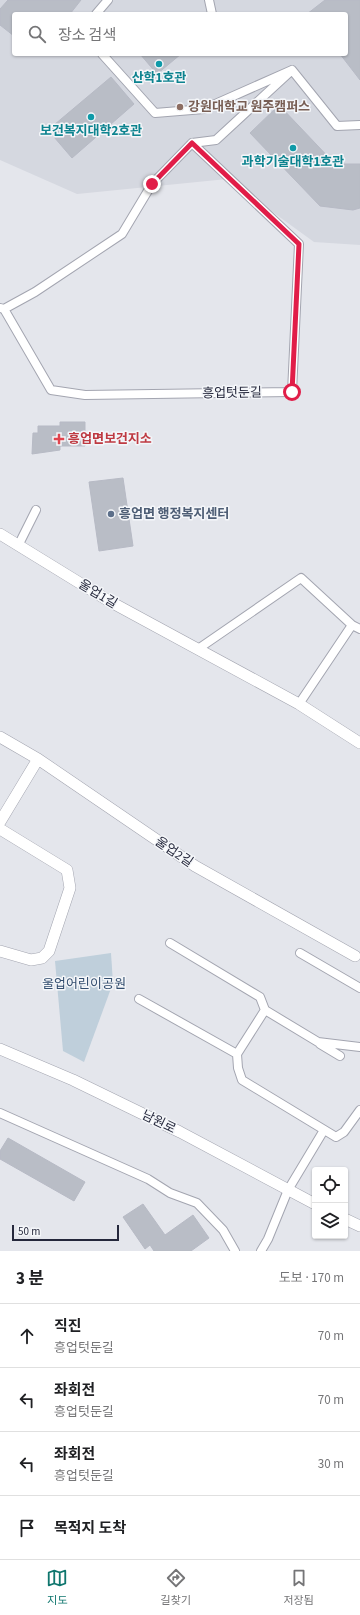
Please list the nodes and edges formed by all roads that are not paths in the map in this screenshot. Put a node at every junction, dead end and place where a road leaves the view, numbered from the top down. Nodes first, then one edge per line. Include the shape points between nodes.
1 (108, 0) edge
2 (209, 0) edge
3 (98, 12) edge
4 (212, 12) edge
5 (104, 56) edge
6 (292, 70) junction
7 (360, 125) edge
8 (192, 143) junction
9 (2, 308) edge
10 (36, 510) dead end
11 (0, 534) edge
12 (19, 544) junction
13 (352, 625) junction
14 (360, 629) edge
15 (198, 649) junction
16 (299, 704) junction
17 (0, 737) edge
18 (360, 744) edge
19 (38, 759) junction
20 (0, 822) edge
21 (0, 829) edge
22 (170, 943) dead end
23 (0, 951) edge
24 (300, 953) dead end
25 (355, 956) dead end
26 (360, 988) edge
27 (140, 999) dead end
28 (265, 1010) junction
29 (318, 1042) junction
30 (360, 1047) edge
31 (0, 1049) edge
32 (237, 1054) junction
33 (340, 1056) dead end
34 (360, 1110) edge
35 (0, 1113) edge
36 (324, 1130) junction
37 (288, 1190) junction
38 (313, 1203) edge
39 (348, 1220) edge
40 (360, 1226) edge
41 (235, 1251) edge
42 (261, 1251) edge

1 - 3 lane
2 - 4 lane
5 - 6 lane via 156,113 204,109
6 - 7 lane via 337,126
6 - 8 lane via 216,140
8 - 9 lane, 흥업텃둔길 via 152,184 122,234 35,292
8 - 9 lane, 흥업텃둔길 via 299,244 292,392 85,395 51,390
10 - 12 lane
11 - 12 street, 울업1길
12 - 15 street, 울업1길 via 109,601
13 - 14 lane
13 - 15 lane via 301,578
13 - 16 lane
15 - 16 street, 울업1길
16 - 18 street, 울업1길
17 - 19 street, 울업2길
19 - 20 street
19 - 25 street, 울업2길 via 195,866
21 - 23 street via 67,870 70,888 49,951 42,958 31,960
22 - 28 lane via 260,997
24 - 26 lane
27 - 32 lane
28 - 29 lane
28 - 32 lane
29 - 30 lane
29 - 33 lane
31 - 37 street, 남원로 via 73,1080 180,1132
32 - 36 lane via 242,1080
34 - 36 lane via 344,1132 336,1137
35 - 41 lane via 148,1179 170,1193 197,1203 223,1230
36 - 37 lane
37 - 38 street, 남원로
37 - 42 lane
39 - 40 street

